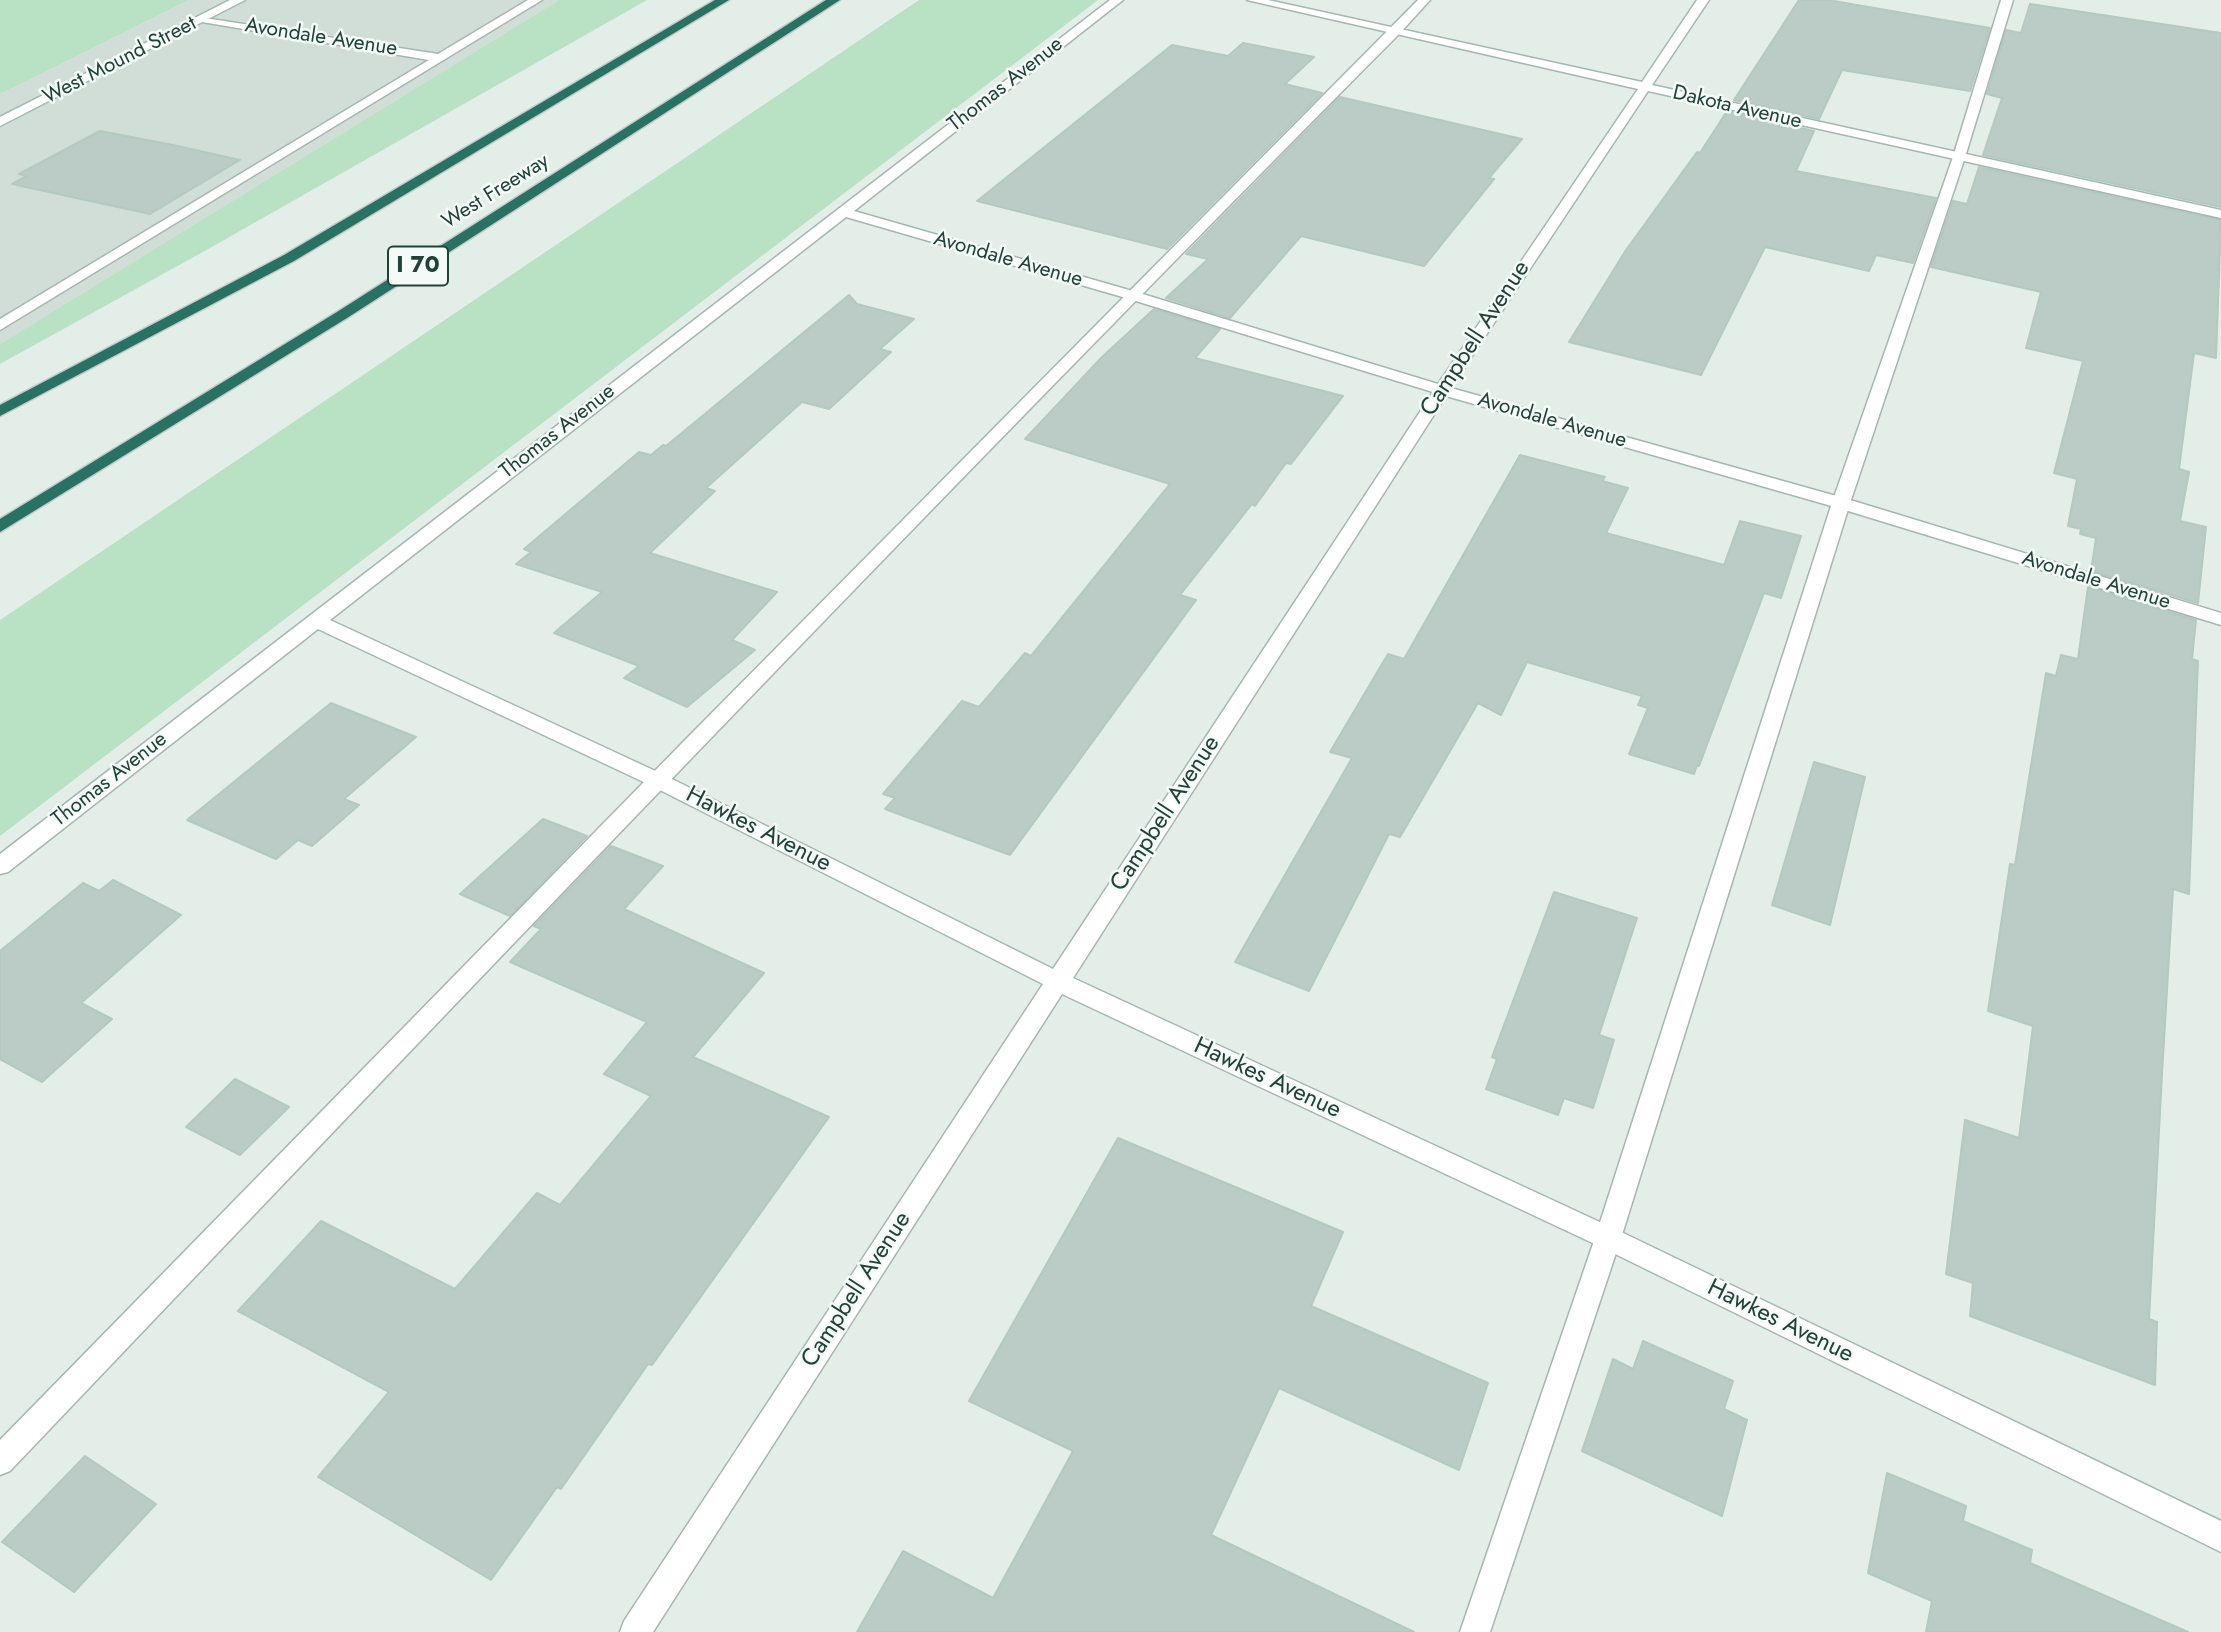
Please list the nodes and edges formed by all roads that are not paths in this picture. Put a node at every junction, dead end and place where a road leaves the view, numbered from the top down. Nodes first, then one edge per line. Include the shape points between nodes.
1 (239, 0) edge
2 (536, 0) edge
3 (723, 0) edge
4 (834, 0) edge
5 (1117, 0) edge
6 (1253, 0) edge
7 (1424, 0) edge
8 (1703, 0) edge
9 (2007, 0) edge
10 (202, 19) junction
11 (1396, 31) junction
12 (440, 58) junction
13 (1643, 87) junction
14 (0, 122) edge
15 (1959, 157) junction
16 (842, 212) junction
17 (2221, 214) edge
18 (1130, 295) junction
19 (0, 325) edge
20 (1442, 390) junction
21 (0, 411) edge
22 (1841, 503) junction
23 (0, 527) edge
24 (2221, 619) edge
25 (314, 620) junction
26 (657, 780) junction
27 (0, 866) edge
28 (1057, 981) junction
29 (1608, 1238) junction
30 (0, 1461) edge
31 (2221, 1537) edge
32 (635, 1632) edge
33 (1475, 1632) edge

1 - 10 street, West Mound Street
2 - 12 street
3 - 21 highway, West Freeway via 289,258
4 - 23 highway, West Freeway / I 70
5 - 16 street, Thomas Avenue
6 - 11 street, Dakota Avenue
7 - 11 street
8 - 13 street, Campbell Avenue
9 - 15 street
10 - 12 street, Avondale Avenue
10 - 14 street, West Mound Street
11 - 13 street, Dakota Avenue
11 - 18 street
12 - 19 street
13 - 15 street, Dakota Avenue
13 - 20 street, Campbell Avenue
15 - 17 street, Dakota Avenue
15 - 22 street
16 - 18 street, Avondale Avenue
16 - 25 street, Thomas Avenue
18 - 20 street, Avondale Avenue
18 - 26 street
20 - 22 street, Avondale Avenue
20 - 28 street, Campbell Avenue
22 - 24 street, Avondale Avenue
22 - 29 street
25 - 26 street, Hawkes Avenue
25 - 27 street, Thomas Avenue
26 - 28 street, Hawkes Avenue
26 - 30 street
28 - 29 street, Hawkes Avenue
28 - 32 street, Campbell Avenue
29 - 31 street, Hawkes Avenue
29 - 33 street

